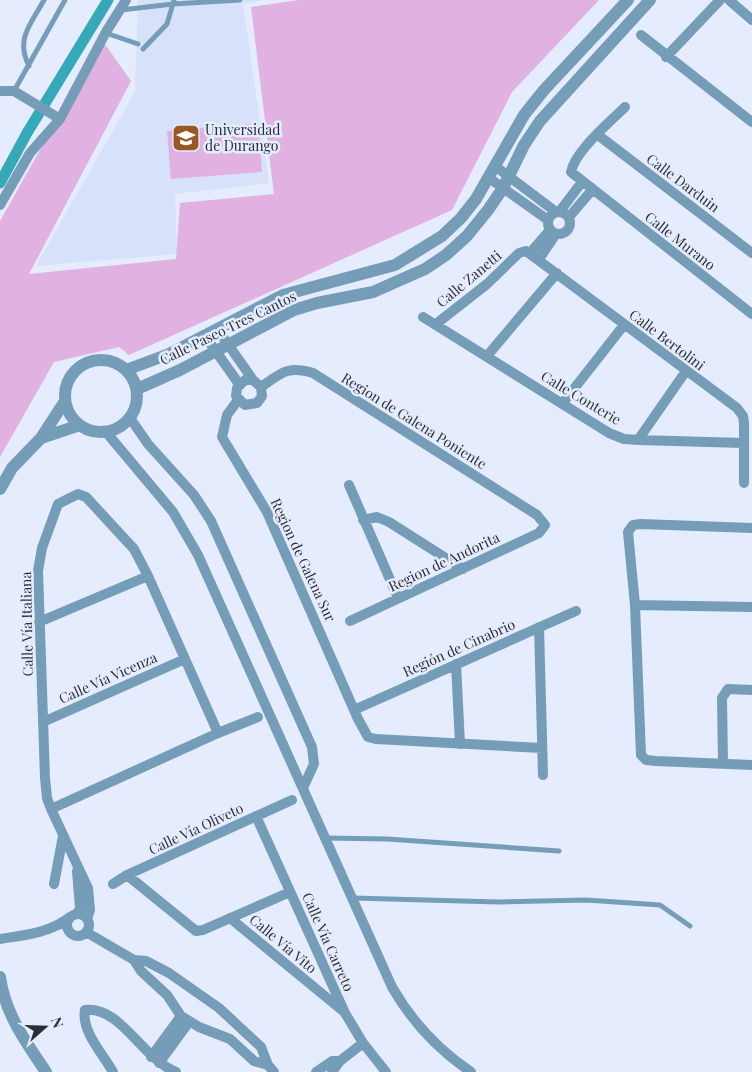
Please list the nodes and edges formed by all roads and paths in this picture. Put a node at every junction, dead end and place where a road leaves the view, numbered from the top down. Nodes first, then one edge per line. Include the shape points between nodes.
1 (44, 0) edge
2 (65, 0) edge
3 (126, 0) edge
4 (240, 0) edge
5 (628, 0) edge
6 (650, 0) edge
7 (720, 0) edge
8 (729, 0) edge
9 (174, 2) edge
10 (121, 10) junction
11 (752, 20) edge
12 (106, 32) junction
13 (641, 36) dead end
14 (138, 44) dead end
15 (143, 49) dead end
16 (666, 57) junction
17 (29, 66) junction
18 (0, 91) edge
19 (18, 93) junction
20 (625, 107) dead end
21 (60, 119) junction
22 (752, 122) edge
23 (598, 135) junction
24 (492, 172) junction
25 (509, 176) junction
26 (582, 182) junction
27 (503, 188) junction
28 (592, 190) junction
29 (0, 205) edge
30 (558, 211) junction
31 (569, 217) junction
32 (551, 228) junction
33 (530, 253) junction
34 (752, 253) edge
35 (540, 260) junction
36 (557, 273) junction
37 (752, 314) edge
38 (423, 318) dead end
39 (436, 324) junction
40 (624, 325) junction
41 (218, 330) junction
42 (205, 336) junction
43 (228, 345) junction
44 (216, 352) junction
45 (487, 356) junction
46 (126, 370) junction
47 (686, 371) junction
48 (253, 380) junction
49 (239, 384) junction
50 (261, 387) junction
51 (136, 389) junction
52 (238, 400) junction
53 (65, 401) junction
54 (562, 404) junction
55 (130, 418) junction
56 (80, 425) junction
57 (106, 432) junction
58 (41, 438) junction
59 (638, 440) junction
60 (744, 443) junction
61 (744, 483) dead end
62 (349, 484) dead end
63 (0, 489) edge
64 (363, 520) junction
65 (546, 526) joint
66 (752, 528) edge
67 (463, 569) junction
68 (148, 576) junction
69 (398, 598) junction
70 (635, 605) junction
71 (752, 607) edge
72 (576, 611) dead end
73 (350, 621) dead end
74 (39, 622) junction
75 (539, 627) junction
76 (185, 659) junction
77 (456, 664) junction
78 (752, 690) edge
79 (354, 710) junction
80 (258, 718) dead end
81 (43, 722) junction
82 (218, 733) junction
83 (460, 744) junction
84 (542, 748) junction
85 (723, 763) junction
86 (752, 765) edge
87 (543, 775) dead end
88 (303, 788) junction
89 (292, 800) dead end
90 (51, 809) junction
91 (256, 816) junction
92 (63, 836) junction
93 (325, 838) junction
94 (559, 851) dead end
95 (77, 868) junction
96 (127, 875) junction
97 (54, 884) dead end
98 (112, 884) dead end
99 (290, 892) junction
100 (353, 898) junction
101 (74, 915) junction
102 (230, 918) junction
103 (87, 919) junction
104 (690, 926) dead end
105 (44, 931) junction
106 (86, 932) junction
107 (73, 935) junction
108 (0, 939) edge
109 (134, 960) junction
110 (0, 978) edge
111 (345, 1013) junction
112 (185, 1019) junction
113 (249, 1034) junction
114 (363, 1043) junction
115 (239, 1046) junction
116 (155, 1060) junction
117 (340, 1061) junction
118 (271, 1069) edge
119 (46, 1072) edge
120 (113, 1072) edge
121 (176, 1072) edge
122 (316, 1072) edge
123 (332, 1072) edge
124 (386, 1072) edge
125 (471, 1072) edge

1 - 17 lane via 22,43
2 - 17 lane
3 - 10 street
4 - 9 lane
5 - 24 street, Calle Paseo Tres Cantos via 529,109
6 - 25 street, Calle Paseo Tres Cantos via 540,121
7 - 16 street
8 - 11 street
9 - 10 lane
9 - 15 lane via 167,24
10 - 12 street
12 - 14 lane
12 - 21 street
13 - 16 street
16 - 22 street
17 - 19 lane
18 - 19 street
19 - 21 street
20 - 23 street
21 - 29 street via 30,153
23 - 26 street, Calle Murano via 572,165 571,172
23 - 34 street, Calle Darduin
24 - 25 street
24 - 27 street
24 - 41 street, Calle Paseo Tres Cantos via 461,218 442,236 409,257 367,274 283,295
25 - 27 street, Calle Paseo Tres Cantos
25 - 30 street
26 - 28 street, Calle Murano
26 - 30 street
27 - 32 street
27 - 43 street, Calle Paseo Tres Cantos via 467,236 425,269 373,292 294,310
28 - 31 street
28 - 37 street, Calle Murano
30 - 31 street
30 - 32 street
31 - 32 street via 569,229 563,234
32 - 33 street
32 - 35 street
33 - 35 street, Calle Bertolini
33 - 39 street, Calle Zanetti via 519,253 487,284
35 - 36 street, Calle Bertolini
36 - 40 street, Calle Bertolini
36 - 45 street
38 - 39 street, Calle Conterie
39 - 45 street, Calle Conterie
40 - 47 street, Calle Bertolini
40 - 54 street
41 - 42 street, Calle Paseo Tres Cantos
41 - 43 street
42 - 44 street
42 - 46 street, Calle Paseo Tres Cantos
43 - 44 street, Calle Paseo Tres Cantos
43 - 48 street
44 - 49 street
44 - 51 street, Calle Paseo Tres Cantos
45 - 54 street, Calle Conterie
46 - 51 street
46 - 53 street via 109,360 83,364 67,384
47 - 59 street
47 - 60 street, Calle Bertolini via 737,408 743,416
48 - 49 street
48 - 50 street
49 - 52 street
50 - 52 street via 262,396 257,403 249,406
50 - 65 street, Region de Galena Poniente via 297,368 312,373 538,515
51 - 55 street via 137,402
52 - 79 street, Region de Galena Sur via 227,415 222,437 266,512
53 - 56 street via 68,411
53 - 58 street
54 - 59 street, Calle Conterie via 608,433
55 - 57 street via 122,426
55 - 88 street via 148,444 194,495 219,538 312,747 314,764
56 - 57 street via 88,430
56 - 58 street
57 - 88 street via 173,512 198,555
58 - 63 street via 12,468
59 - 60 street, Calle Conterie
60 - 61 street, Calle Bertolini
62 - 64 street
64 - 67 street via 377,517 389,522
64 - 69 street
65 - 67 street, Region de Andorita via 539,533
66 - 70 street via 633,526 628,532
67 - 69 street, Region de Andorita
68 - 74 street
68 - 74 street, Calle Vía Italiana via 134,549 86,497 78,494 58,504 42,548 38,571
68 - 76 street, Calle Vía Italiana
69 - 73 street, Region de Andorita
70 - 71 street
70 - 85 street via 641,755 646,760 656,761
72 - 75 street, Región de Cinabrio
74 - 81 street, Calle Vía Italiana
75 - 77 street, Región de Cinabrio
75 - 84 street
76 - 81 street, Calle Vía Vicenza
76 - 82 street, Calle Vía Italiana
77 - 79 street, Región de Cinabrio
77 - 83 street
78 - 85 street via 728,689 722,698
79 - 83 street, Region de Galena Sur via 368,737
80 - 82 street
81 - 90 street, Calle Vía Italiana via 47,798
82 - 90 street
83 - 84 street
84 - 87 street
85 - 86 street
88 - 93 street
89 - 91 street, Calle Vía Oliveto
90 - 92 street, Calle Vía Italiana
91 - 96 street, Calle Vía Oliveto
91 - 99 street, Calle Vía Carreto
92 - 95 street, Calle Vía Italiana
92 - 97 street
93 - 94 lane
93 - 100 street
95 - 101 street, Calle Vía Italiana via 80,908
95 - 103 street, Calle Vía Italiana via 88,888 90,910
96 - 98 street, Calle Vía Oliveto
96 - 102 street, Calle Vía Vito via 196,931
99 - 102 street
99 - 111 street, Calle Vía Carreto
100 - 104 lane via 498,902 586,900 660,906
100 - 125 street via 403,1006 431,1040
101 - 103 street
101 - 105 street
101 - 107 street via 67,927
102 - 111 street, Calle Vía Vito
103 - 106 street via 89,926
105 - 107 street
105 - 108 street
106 - 107 street via 80,936
106 - 109 street
109 - 112 street
109 - 113 street via 152,964 193,988
110 - 119 street via 7,1008
111 - 114 street, Calle Vía Carreto
112 - 115 street via 219,1033
112 - 116 street
113 - 115 street
113 - 118 street via 261,1046
114 - 117 street
114 - 124 street, Calle Vía Carreto
115 - 118 street via 254,1061
116 - 120 street via 108,1014 96,1009 85,1010 84,1021 88,1031
116 - 121 street
117 - 122 street via 332,1061
117 - 123 street

